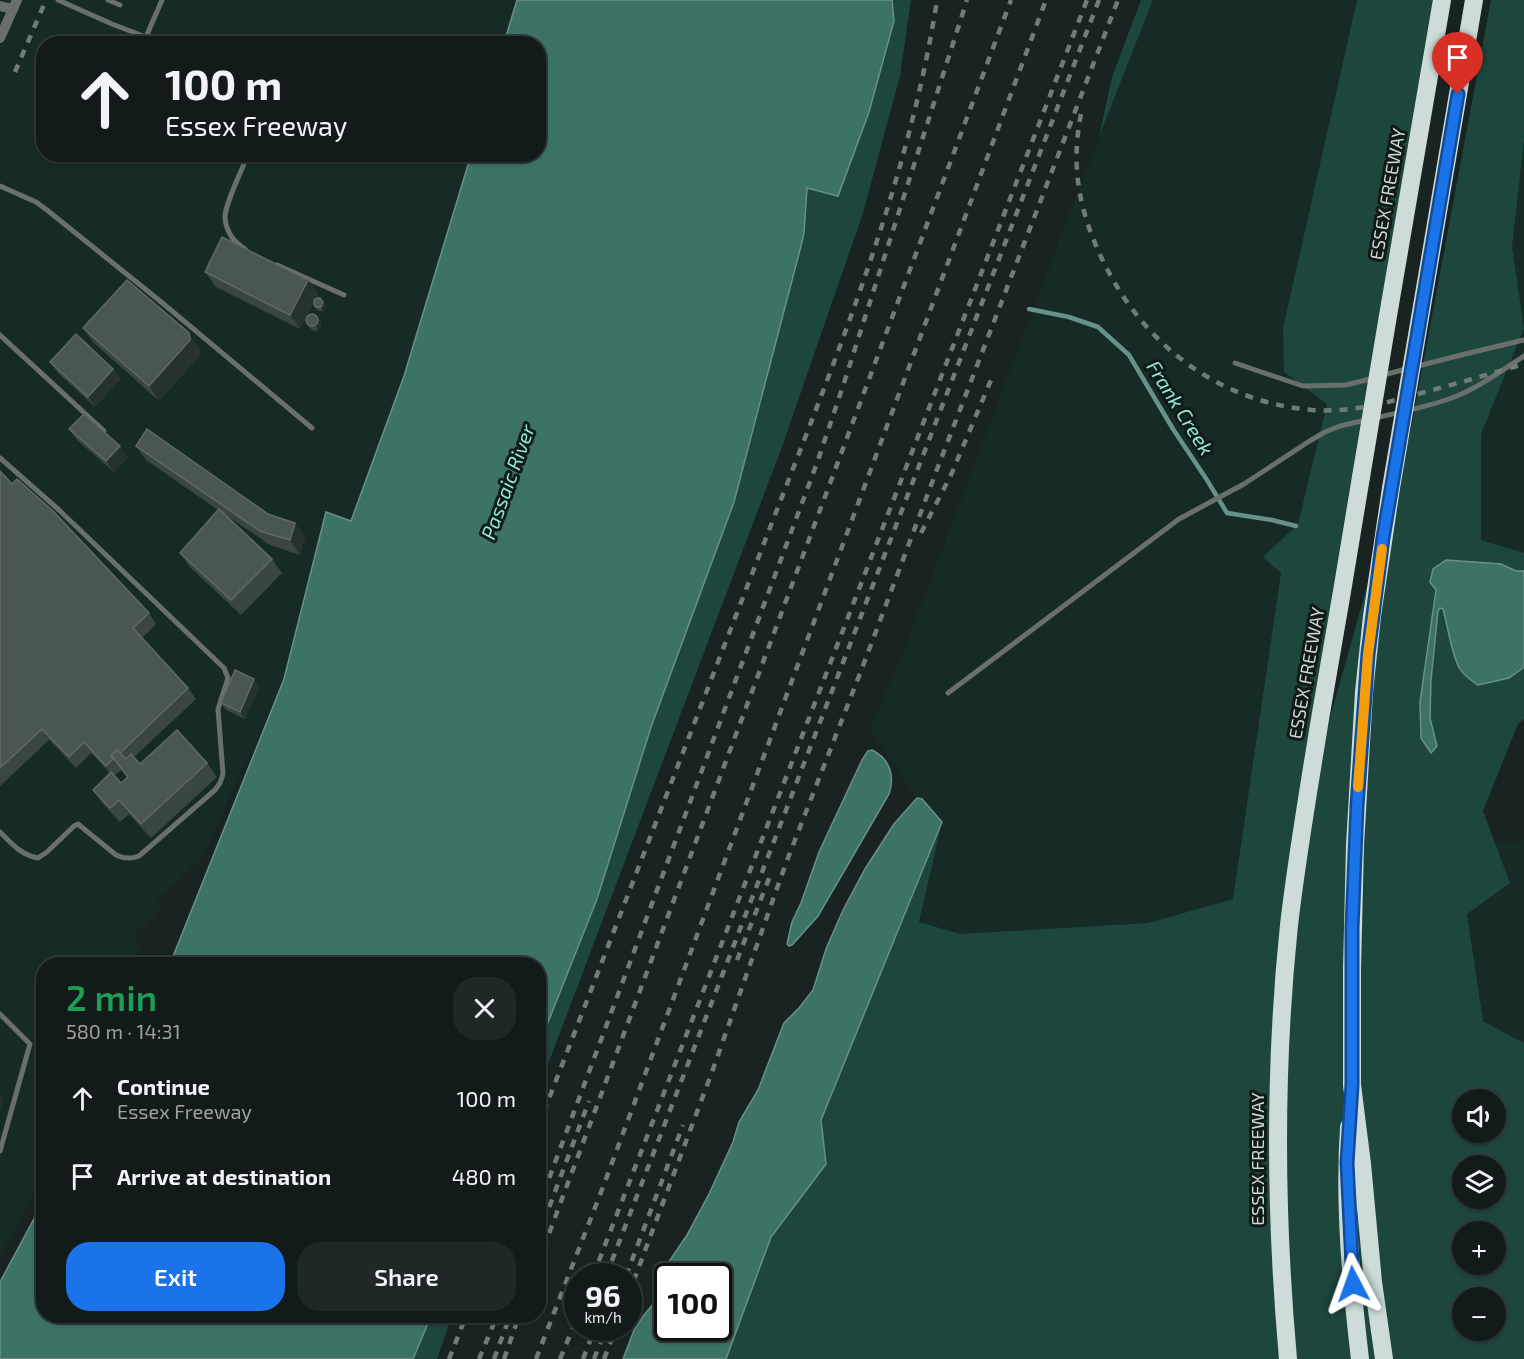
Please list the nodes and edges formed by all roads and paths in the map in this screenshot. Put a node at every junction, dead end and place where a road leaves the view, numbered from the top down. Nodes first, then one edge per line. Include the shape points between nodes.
1 (58, 0) edge
2 (108, 0) edge
3 (162, 0) edge
4 (1442, 0) edge
5 (1474, 0) edge
6 (73, 3) edge
7 (120, 4) dead end
8 (15, 5) edge
9 (0, 6) edge
10 (144, 36) edge
11 (146, 36) edge
12 (0, 38) edge
13 (245, 162) edge
14 (0, 186) edge
15 (249, 253) edge
16 (270, 262) edge
17 (344, 295) dead end
18 (0, 335) edge
19 (1524, 340) edge
20 (1524, 356) edge
21 (1235, 363) dead end
22 (312, 428) dead end
23 (104, 431) edge
24 (0, 458) edge
25 (948, 693) dead end
26 (0, 832) edge
27 (0, 1014) edge
28 (1352, 1085) junction
29 (0, 1151) edge
30 (1373, 1282) junction
31 (1288, 1359) edge
32 (1360, 1359) edge
33 (1384, 1359) edge
34 (1396, 1359) edge

1 - 6 lane
2 - 7 lane
3 - 11 lane
4 - 31 highway, ESSEX FREEWAY, bridge via 1294,884 1278,1074 1277,1163
5 - 28 highway, bridge via 1372,616 1355,845
6 - 10 lane
8 - 9 street
8 - 12 street
13 - 15 lane via 225,217 228,231
14 - 22 lane via 47,210
16 - 17 lane
18 - 23 lane
19 - 21 lane via 1346,385 1303,386
20 - 25 lane via 1454,397 1340,426 1308,442 1244,484 1179,519
24 - 26 lane via 224,668 228,678 218,709 223,774 220,783 139,856 116,855 78,824 38,858 27,856
27 - 29 lane via 30,1044
28 - 30 highway
28 - 32 highway via 1347,1163
30 - 33 highway
30 - 34 highway

